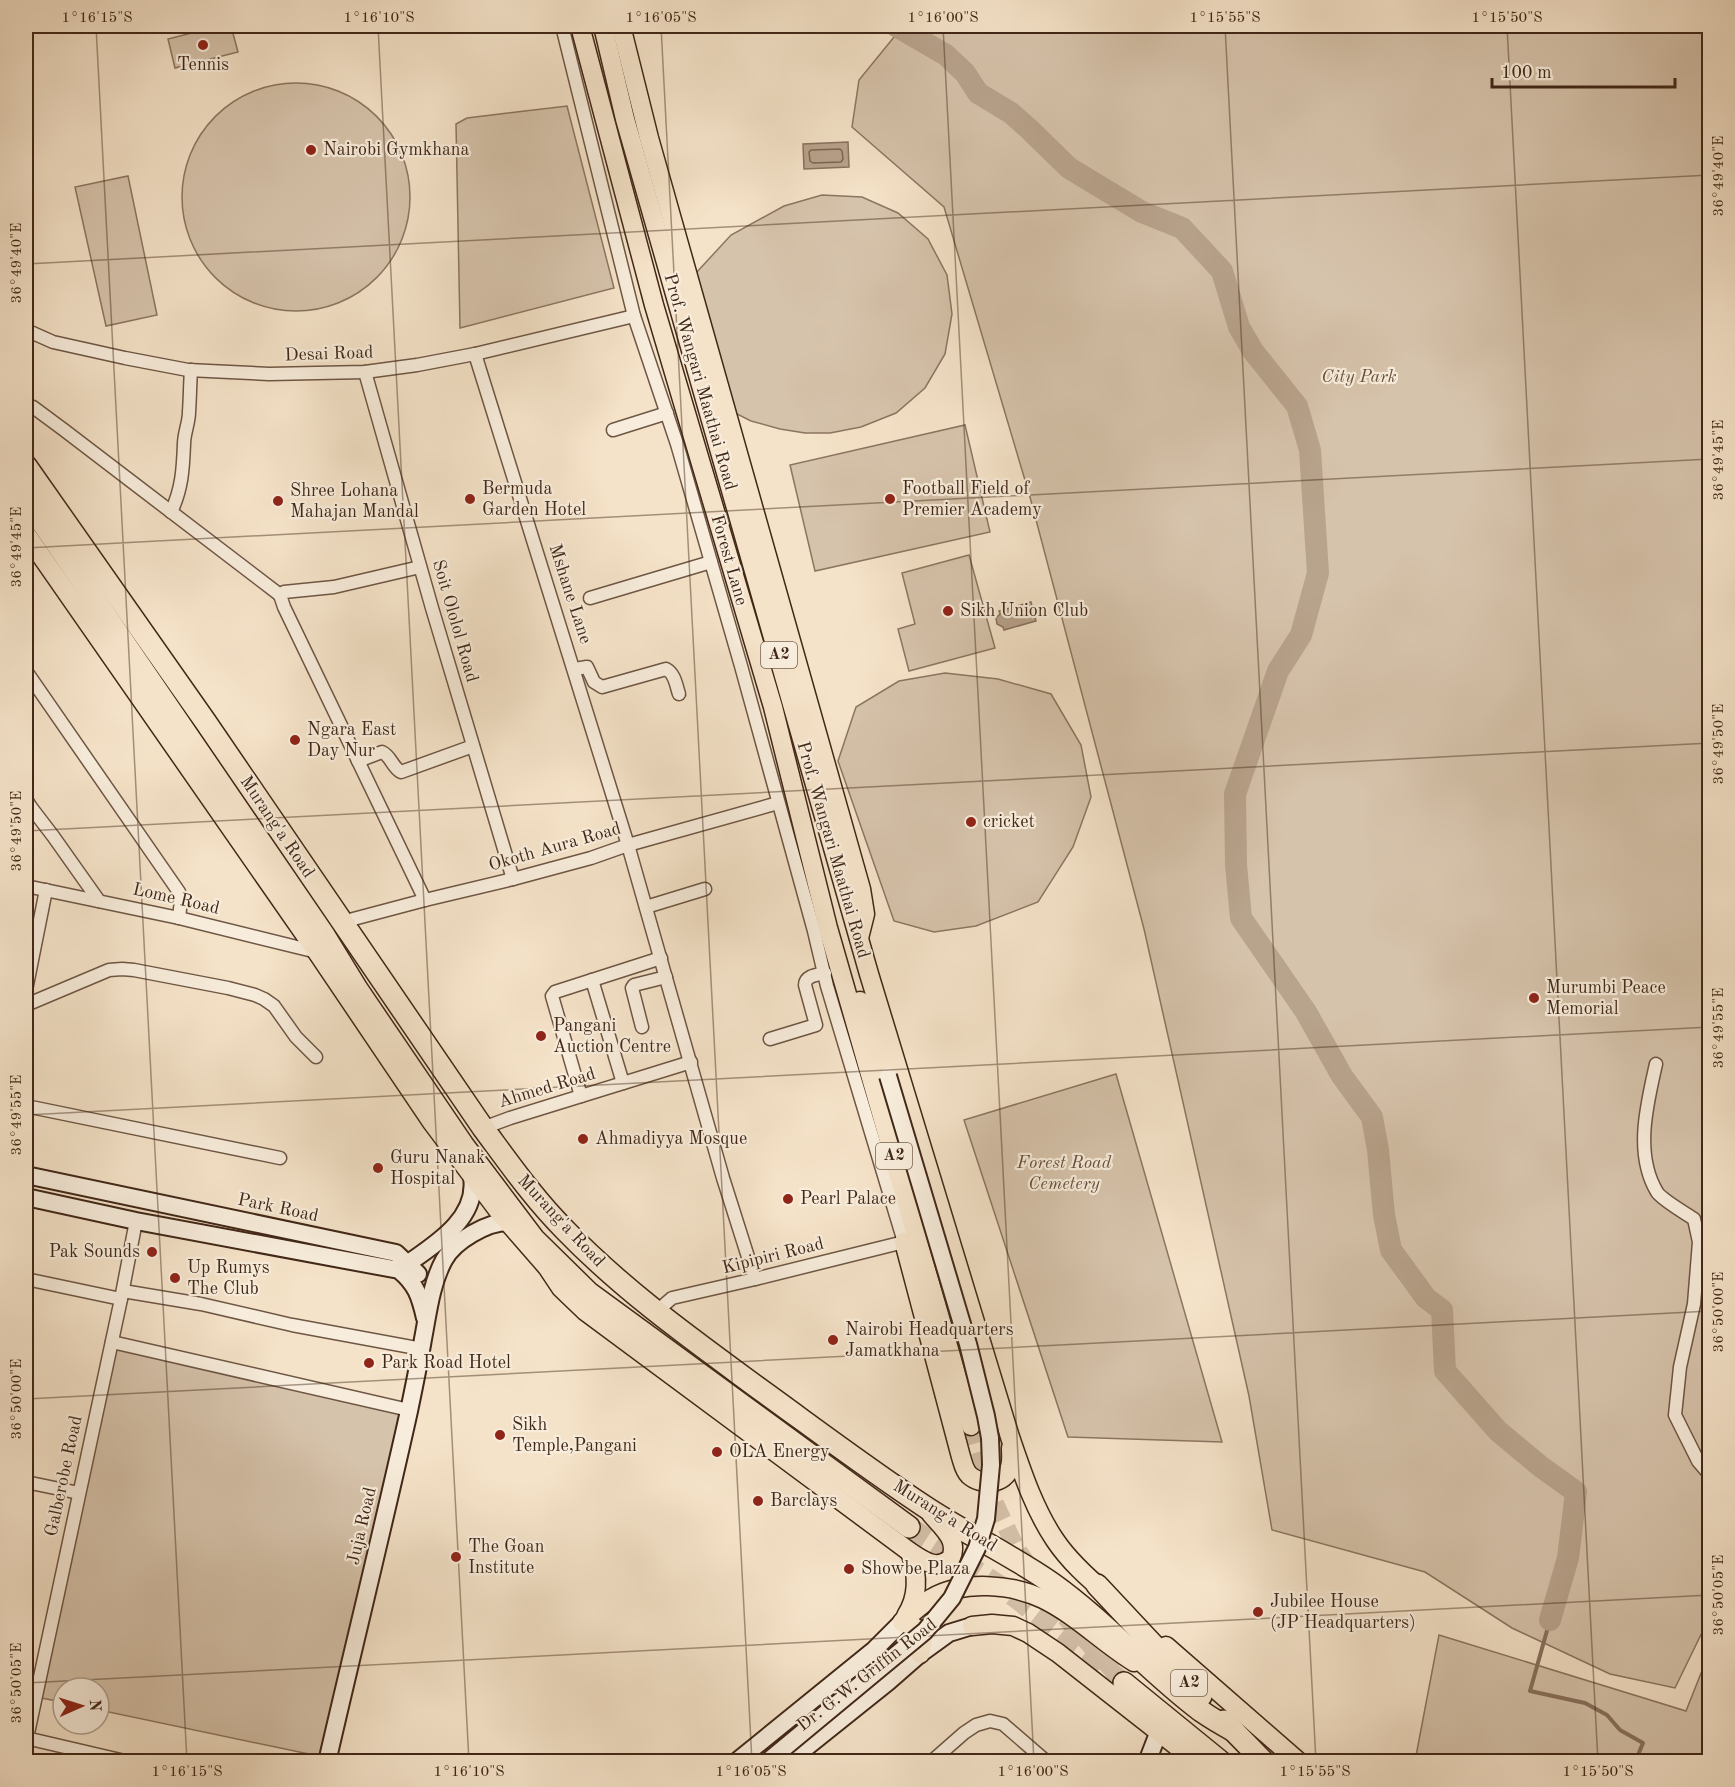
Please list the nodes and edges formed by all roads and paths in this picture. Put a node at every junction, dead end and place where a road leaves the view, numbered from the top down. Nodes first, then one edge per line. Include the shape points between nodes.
1 (562, 26) edge
2 (580, 26) edge
3 (603, 26) edge
4 (621, 26) edge
5 (634, 316) junction
6 (26, 330) edge
7 (475, 354) junction
8 (191, 370) junction
9 (365, 372) junction
10 (26, 405) edge
11 (667, 413) junction
12 (613, 430) dead end
13 (26, 466) edge
14 (26, 499) edge
15 (171, 512) junction
16 (26, 534) edge
17 (711, 562) junction
18 (420, 567) junction
19 (280, 595) junction
20 (590, 597) dead end
21 (575, 669) junction
22 (26, 671) edge
23 (679, 694) dead end
24 (473, 746) junction
25 (358, 761) junction
26 (28, 802) edge
27 (778, 803) junction
28 (26, 822) edge
29 (628, 845) junction
30 (513, 879) junction
31 (818, 885) junction
32 (26, 886) edge
33 (705, 889) dead end
34 (46, 890) junction
35 (424, 900) junction
36 (99, 901) junction
37 (646, 907) junction
38 (179, 918) junction
39 (342, 922) junction
40 (859, 939) junction
41 (317, 952) junction
42 (661, 958) junction
43 (825, 973) junction
44 (869, 974) junction
45 (666, 977) junction
46 (592, 980) junction
47 (26, 990) edge
48 (26, 1005) edge
49 (837, 1019) junction
50 (816, 1025) junction
51 (642, 1027) dead end
52 (770, 1038) dead end
53 (316, 1057) dead end
54 (691, 1062) junction
55 (1656, 1064) dead end
56 (888, 1076) junction
57 (623, 1083) junction
58 (581, 1096) junction
59 (26, 1106) edge
60 (483, 1128) junction
61 (280, 1158) dead end
62 (26, 1175) edge
63 (472, 1177) junction
64 (26, 1197) edge
65 (136, 1221) junction
66 (508, 1222) junction
67 (904, 1242) junction
68 (531, 1243) junction
69 (403, 1266) junction
70 (26, 1279) edge
71 (755, 1279) junction
72 (122, 1295) junction
73 (431, 1298) junction
74 (656, 1312) junction
75 (426, 1324) junction
76 (112, 1342) junction
77 (422, 1348) junction
78 (409, 1410) junction
79 (971, 1426) tunnel mouth
80 (1010, 1437) junction
81 (1710, 1475) edge
82 (26, 1482) edge
83 (79, 1493) junction
84 (924, 1506) junction
85 (909, 1527) tunnel mouth
86 (910, 1552) junction
87 (1097, 1585) junction
88 (903, 1622) junction
89 (972, 1626) joint
90 (1144, 1634) joint
91 (920, 1654) junction
92 (1153, 1671) junction
93 (1124, 1683) dead end
94 (1159, 1731) junction
95 (1234, 1731) junction
96 (26, 1738) edge
97 (129, 1761) edge
98 (327, 1761) edge
99 (736, 1761) edge
100 (767, 1761) edge
101 (788, 1761) edge
102 (931, 1761) edge
103 (1047, 1761) edge
104 (1147, 1761) edge
105 (1197, 1761) edge
106 (1221, 1761) edge
107 (1264, 1761) edge
108 (1299, 1761) edge

1 - 5 street, Forest Lane
2 - 31 main road, Prof. Wangari Maathai Road / A2 via 654,305 773,707
3 - 40 main road, Prof. Wangari Maathai Road / A2 via 682,323
4 - 40 main road via 652,149 861,889 865,914
5 - 7 street, Desai Road
5 - 11 street, Forest Lane
6 - 8 street, Desai Road via 53,342
7 - 9 street, Desai Road
7 - 21 street, Mshane Lane
8 - 9 street, Desai Road via 269,374
8 - 15 street via 185,455 179,496
9 - 18 street, Soit Ololol Road
10 - 15 street
11 - 12 street
11 - 17 street, Forest Lane
13 - 39 highway, Murang'a Road
14 - 68 highway, Murang'a Road
15 - 19 street
16 - 41 main road, Murang'a Road
17 - 20 street
17 - 27 street, Forest Lane
18 - 19 street
18 - 24 street, Soit Ololol Road
19 - 25 street
21 - 23 street via 587,667 594,682 602,687 666,669 674,677
21 - 29 street, Mshane Lane
22 - 38 street via 179,892
24 - 25 street via 401,772 382,752
24 - 30 street, Soit Ololol Road
25 - 35 street
26 - 28 street
26 - 36 street
27 - 29 street, Okoth Aura Road
27 - 43 street, Forest Lane
29 - 30 street, Okoth Aura Road
29 - 37 street, Mshane Lane
30 - 35 street, Okoth Aura Road
31 - 56 main road
31 - 79 main road, Prof. Wangari Maathai Road / A2
32 - 34 street, Lome Road
33 - 37 street
34 - 36 street, Lome Road
34 - 47 street
35 - 39 street, Okoth Aura Road
36 - 38 street, Lome Road
37 - 42 street, Mshane Lane
38 - 41 street, Lome Road
39 - 60 highway, Murang'a Road
40 - 44 main road, Prof. Wangari Maathai Road / A2
41 - 63 main road, Murang'a Road
42 - 45 street, Mshane Lane
42 - 46 street
43 - 49 street
43 - 50 street via 805,981
44 - 56 main road
44 - 80 main road, Prof. Wangari Maathai Road / A2
45 - 51 street via 632,988
45 - 54 street, Mshane Lane
46 - 57 street
46 - 58 street via 552,996
48 - 53 street via 109,970 134,970 264,999
49 - 50 street
49 - 67 street
50 - 52 street
54 - 57 street, Ahmed Road
54 - 71 street, Mshane Lane
55 - 81 street via 1645,1114 1645,1163 1657,1193 1694,1219 1699,1242 1694,1304 1680,1367 1675,1415 1698,1461
56 - 100 main road, bridge via 969,1344 986,1416 991,1465 986,1519 977,1548 952,1598 926,1631
57 - 58 street, Ahmed Road
58 - 60 street, Ahmed Road
59 - 61 street
60 - 74 highway, Murang'a Road via 564,1230
62 - 69 main road, Park Road via 396,1253
63 - 66 main road, Murang'a Road
63 - 69 main road via 472,1197 458,1221 437,1243
64 - 65 main road, Park Road
65 - 69 main road, Park Road
65 - 72 street, Galberobe Road
66 - 68 main road, Murang'a Road
66 - 73 main road, Juja Road via 491,1225 455,1246 444,1258
67 - 71 street, Kipipiri Road
67 - 80 main road via 961,1457 971,1477 997,1482 1005,1476 1010,1468
68 - 85 highway, Murang'a Road via 589,1293
68 - 86 main road via 561,1288 585,1311
69 - 73 main road via 423,1279
69 - 75 main road via 417,1290
70 - 72 street
71 - 74 street, Kipipiri Road via 672,1298
72 - 76 street, Galberobe Road
72 - 77 street via 201,1304
73 - 75 main road, Juja Road
74 - 84 highway, Murang'a Road
75 - 77 main road, Juja Road
76 - 78 street
76 - 83 street, Galberobe Road
77 - 78 main road, Juja Road
78 - 98 main road, Juja Road
80 - 87 main road, Prof. Wangari Maathai Road / A2 via 1025,1481 1054,1539
82 - 83 street
83 - 96 street, Galberobe Road
84 - 86 main road via 951,1538 954,1552 946,1562 933,1565
84 - 92 highway, Murang'a Road via 1052,1584
86 - 88 main road via 917,1583 911,1609
87 - 90 highway, Prof. Wangari Maathai Road / A2
87 - 108 main road
88 - 91 main road via 923,1635
88 - 92 main road, Murang'a Road via 934,1596 987,1586 1014,1588 1044,1599 1118,1652
88 - 99 main road, Dr. G.W. Griffin Road
89 - 91 main road, Dr. G.W. Griffin Road via 949,1633
89 - 94 main road via 1013,1626 1028,1633
90 - 95 highway, Murang'a Road / A2
91 - 101 main road, Dr. G.W. Griffin Road
92 - 95 highway, Murang'a Road via 1200,1710
93 - 106 highway, A2
94 - 104 main road
94 - 105 main road
95 - 107 highway, Murang'a Road / A2
96 - 97 street
102 - 103 street via 964,1733 990,1721 1003,1724

